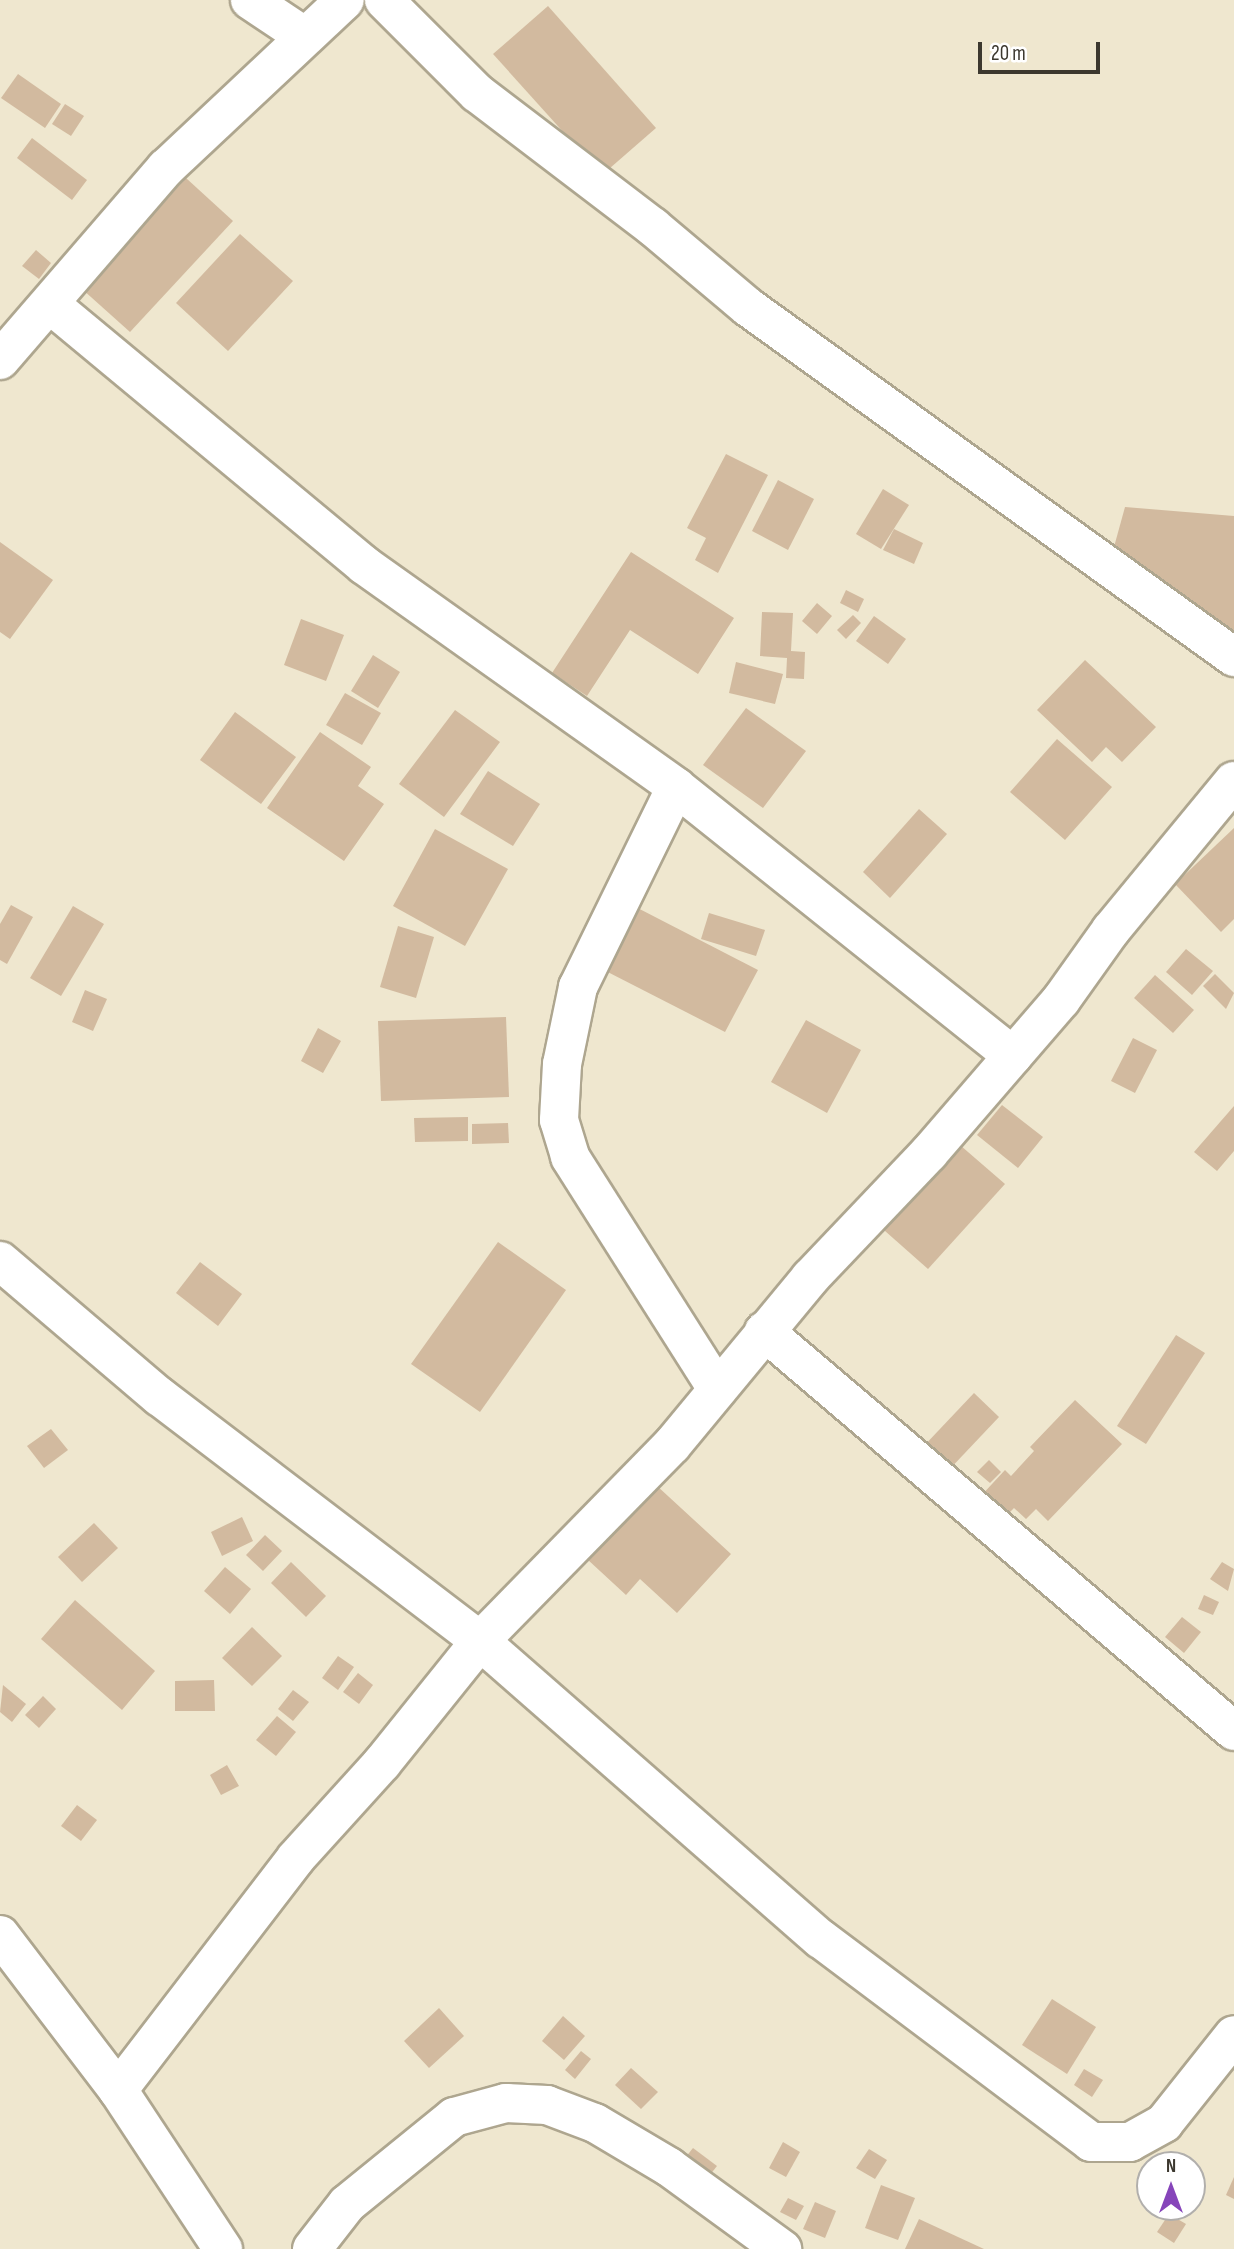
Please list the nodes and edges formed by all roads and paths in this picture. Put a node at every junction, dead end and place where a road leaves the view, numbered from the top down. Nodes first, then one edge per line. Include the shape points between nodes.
1 (250, 0) edge
2 (345, 0) edge
3 (384, 0) edge
4 (304, 36) junction
5 (51, 305) junction
6 (0, 360) edge
7 (1234, 657) edge
8 (1234, 781) edge
9 (676, 787) junction
10 (1013, 1056) junction
11 (0, 1261) edge
12 (764, 1331) junction
13 (717, 1389) junction
14 (480, 1640) junction
15 (1234, 1731) edge
16 (0, 1935) edge
17 (1234, 2035) edge
18 (118, 2090) junction
19 (223, 2249) edge
20 (312, 2249) edge
21 (782, 2249) edge

1 - 4 main road
2 - 4 main road
3 - 7 main road via 477,93 653,227 748,307
4 - 5 main road via 166,168
5 - 6 main road
5 - 9 main road via 364,565
8 - 10 main road
9 - 10 main road
9 - 13 main road via 578,987 562,1064 559,1120 570,1157
10 - 12 main road
11 - 14 main road via 160,1397
12 - 13 main road
12 - 15 main road
13 - 14 main road via 672,1445
14 - 17 main road via 821,1940 1091,2142 1130,2142 1164,2123
14 - 18 main road via 382,1763 296,1858
16 - 18 main road
18 - 19 main road
20 - 21 main road via 347,2204 454,2117 506,2103 547,2105 595,2123 668,2167

